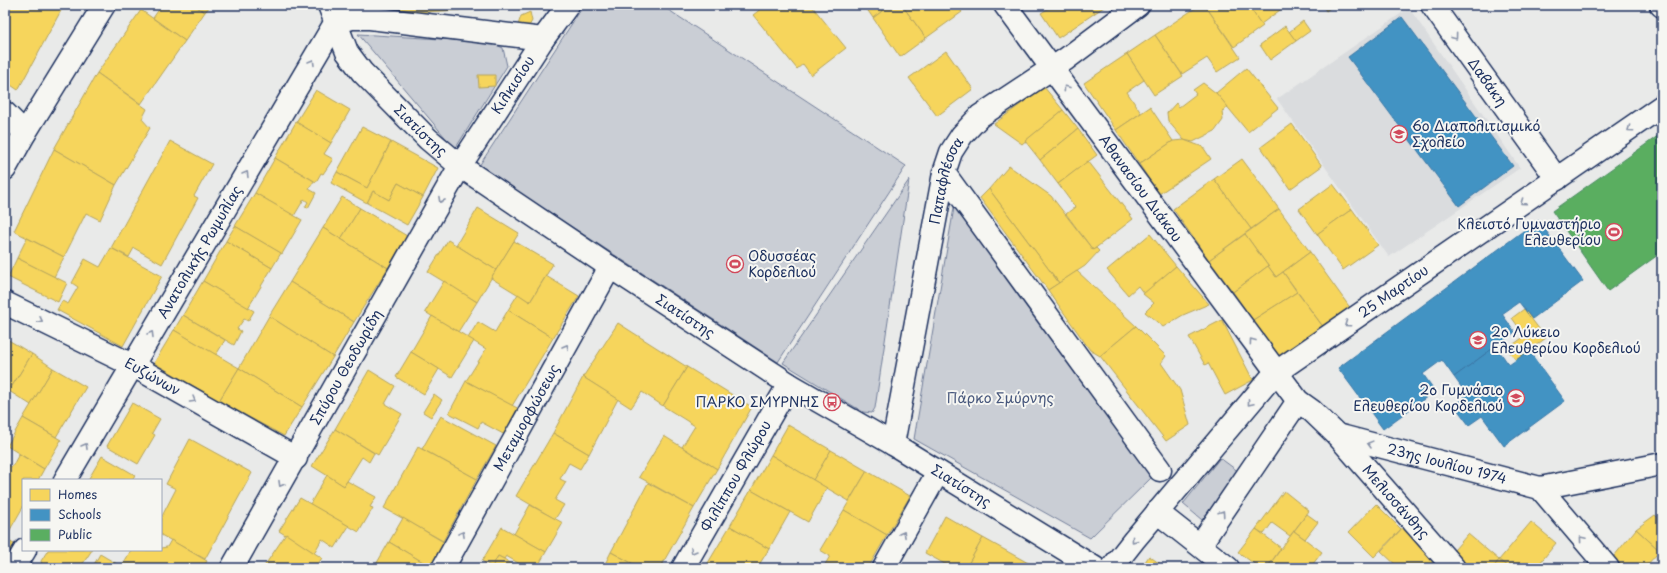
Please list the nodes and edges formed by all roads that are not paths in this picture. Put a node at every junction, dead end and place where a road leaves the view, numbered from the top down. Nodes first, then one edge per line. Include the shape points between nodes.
1 (104, 5) edge
2 (354, 5) edge
3 (568, 5) edge
4 (1005, 5) edge
5 (1138, 5) edge
6 (1432, 5) edge
7 (332, 14) edge
8 (543, 39) junction
9 (1052, 68) junction
10 (1662, 106) edge
11 (5, 114) edge
12 (24, 133) junction
13 (460, 166) junction
14 (5, 169) edge
15 (944, 173) junction
16 (1557, 179) junction
17 (610, 267) junction
18 (5, 303) edge
19 (132, 365) junction
20 (1275, 373) junction
21 (789, 384) junction
22 (1298, 401) junction
23 (1338, 435) junction
24 (893, 444) junction
25 (296, 458) junction
26 (1160, 470) dead end
27 (1657, 471) edge
28 (938, 472) junction
29 (67, 479) edge
30 (1540, 488) junction
31 (1157, 512) junction
32 (1200, 545) junction
33 (24, 551) edge
34 (1599, 565) edge
35 (14, 568) edge
36 (232, 568) edge
37 (443, 568) edge
38 (683, 568) edge
39 (884, 568) edge
40 (1095, 568) edge
41 (1112, 568) edge
42 (1228, 568) edge
43 (1454, 568) edge

1 - 12 street
2 - 7 street, Ανατολικής Ρωμυλίας
3 - 8 street, Κιλκισίου
4 - 9 street, Αθανασίου Διάκου
5 - 9 street, Παπαφλέσσα
6 -> 16 street, Δαβάκη
7 - 8 street
7 - 13 street, Σιατίστης via 347,52 362,72 428,139
19 -> 7 street, Ανατολικής Ρωμυλίας
8 - 13 street, Κιλκισίου
9 - 15 street, Παπαφλέσσα via 980,116 951,152
20 -> 9 street, Αθανασίου Διάκου
10 -> 16 street, 25 Μαρτίου
11 - 12 street
12 - 14 street
13 - 17 street, Σιατίστης
13 -> 25 street, Σπύρου Θεοδωρίδη
15 - 24 street, Παπαφλέσσα
15 - 26 street
16 -> 20 street, 25 Μαρτίου
17 - 21 street, Σιατίστης
37 -> 17 street, Μεταμορφώσεως
18 -> 19 street, Ευζώνων
19 -> 25 street, Ευζώνων
29 -> 19 street, Ανατολικής Ρωμυλίας
20 - 22 street, 23ης Ιουλίου 1974
20 -> 31 street, 25 Μαρτίου
21 - 24 street, Σιατίστης
21 -> 38 street, Φιλίππου Φλώρου
22 - 23 street, 23ης Ιουλίου 1974
32 -> 22 street
30 -> 23 street, 23ης Ιουλίου 1974
23 - 43 street, Μελισσάνθης
24 - 28 street, Σιατίστης
25 -> 36 street, Σπύρου Θεοδωρίδη
27 - 30 street
39 -> 28 street
28 - 40 street, Σιατίστης
34 -> 30 street
31 - 32 street
31 -> 41 street, 25 Μαρτίου
32 - 42 street
33 - 35 street

